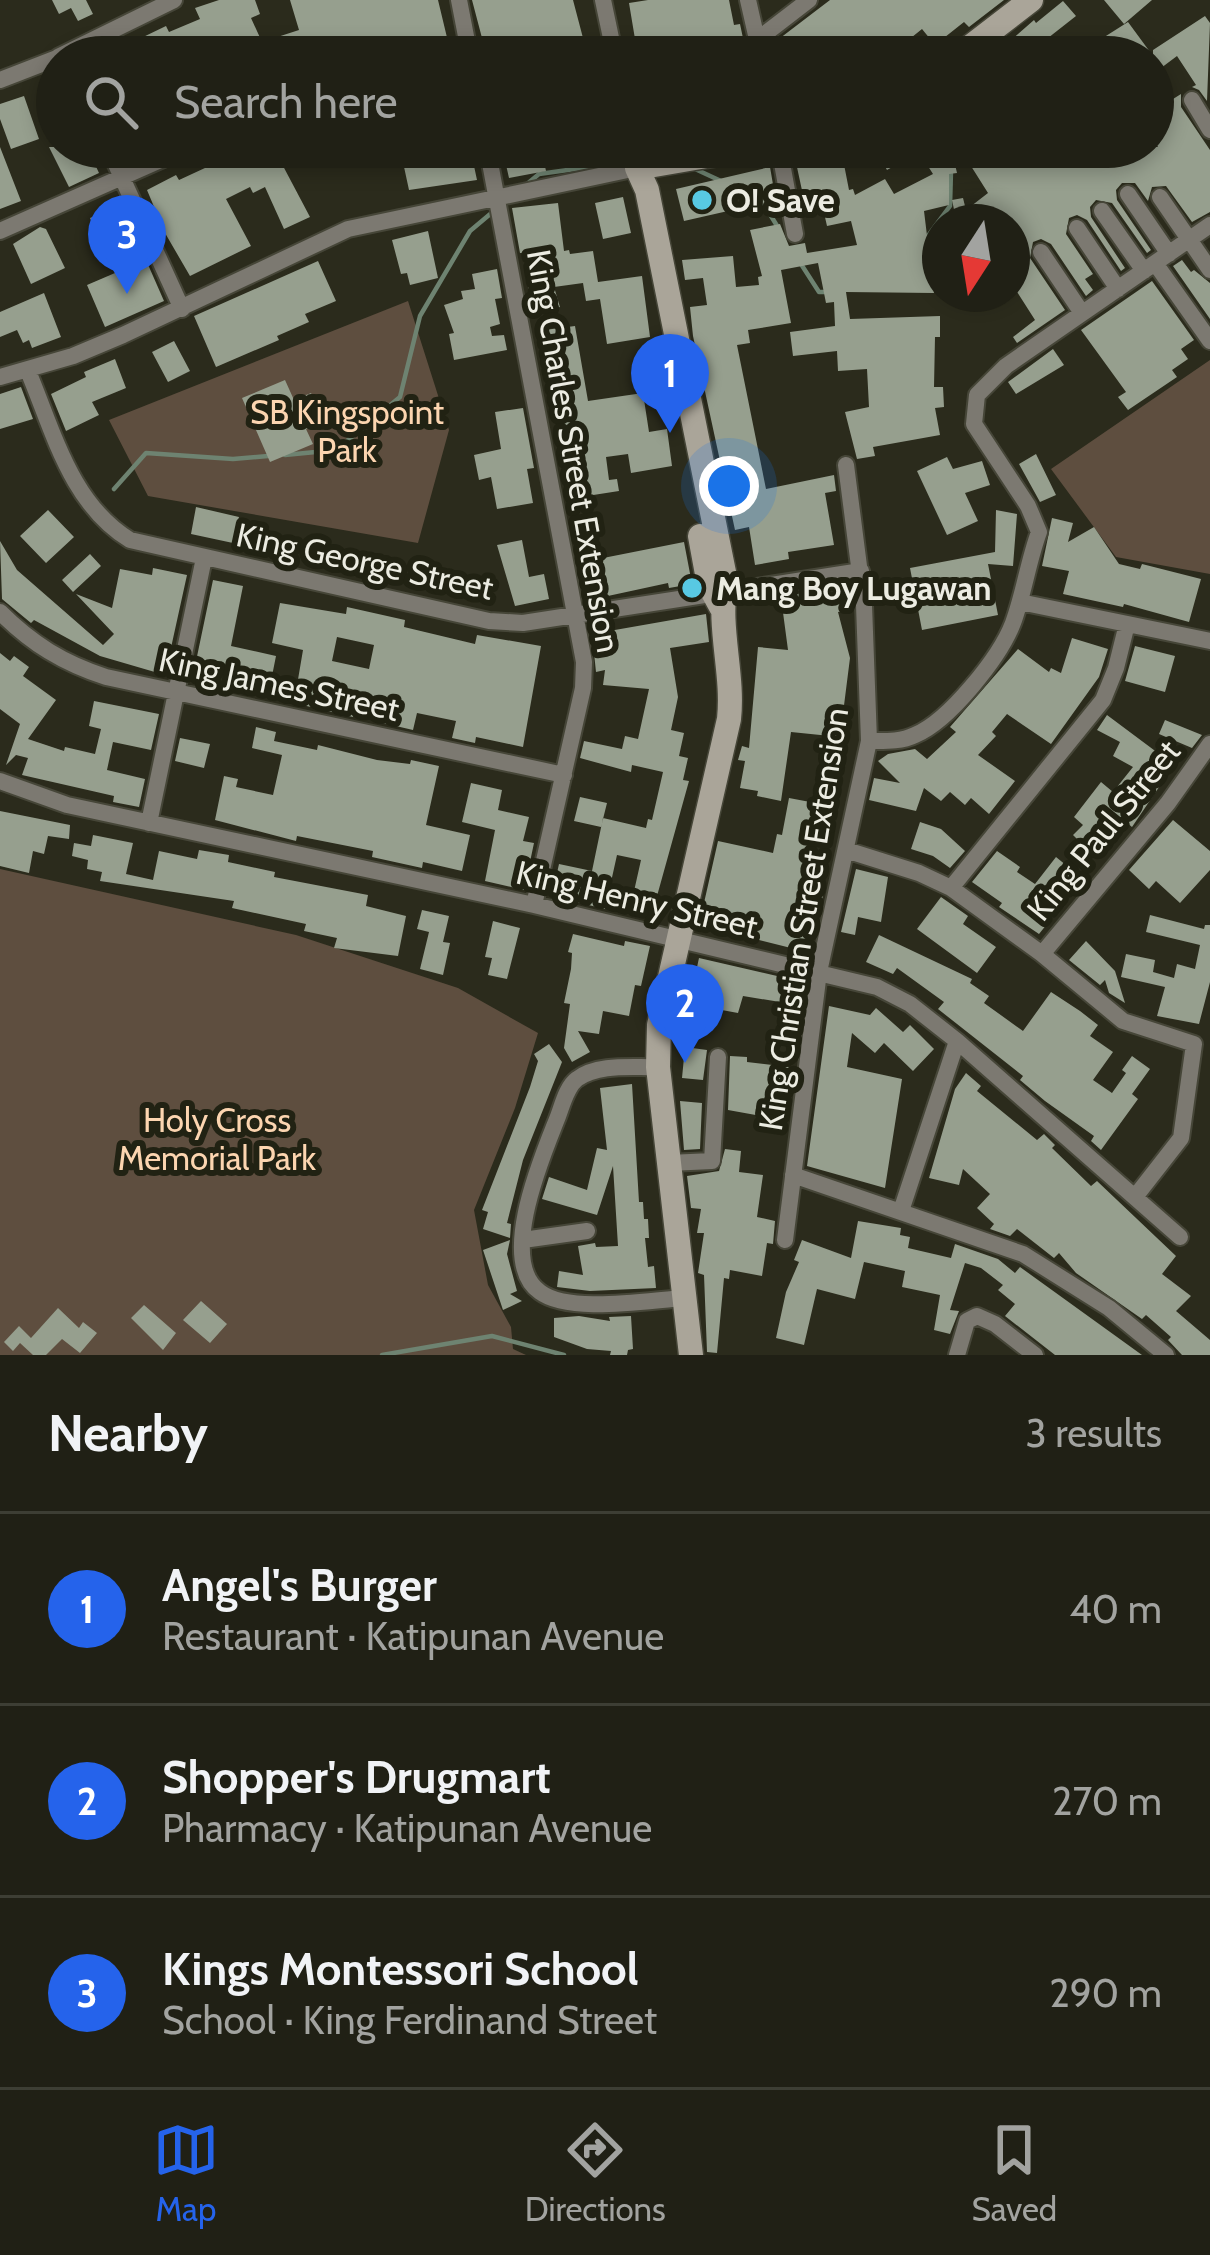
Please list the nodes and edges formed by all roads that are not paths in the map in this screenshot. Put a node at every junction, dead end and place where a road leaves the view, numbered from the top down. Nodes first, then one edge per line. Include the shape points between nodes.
1 (174, 0) edge
2 (459, 0) edge
3 (603, 0) edge
4 (748, 0) edge
5 (809, 0) edge
6 (1031, 0) edge
7 (103, 36) edge
8 (466, 36) edge
9 (611, 36) edge
10 (756, 36) edge
11 (772, 36) edge
12 (984, 36) edge
13 (36, 66) edge
14 (0, 80) edge
15 (1192, 100) dead end
16 (1210, 130) edge
17 (118, 168) edge
18 (147, 168) edge
19 (492, 168) edge
20 (601, 168) edge
21 (635, 168) edge
22 (783, 168) edge
23 (124, 179) junction
24 (1128, 194) dead end
25 (1160, 197) dead end
26 (497, 199) junction
27 (1102, 211) dead end
28 (1210, 225) edge
29 (1077, 228) dead end
30 (0, 232) edge
31 (795, 234) dead end
32 (1189, 240) junction
33 (1041, 251) dead end
34 (1156, 262) junction
35 (1210, 270) edge
36 (1118, 289) junction
37 (182, 309) junction
38 (1082, 313) junction
39 (1210, 341) edge
40 (28, 371) junction
41 (0, 377) edge
42 (846, 465) dead end
43 (205, 558) junction
44 (860, 571) junction
45 (719, 598) junction
46 (1020, 602) junction
47 (0, 611) edge
48 (578, 616) junction
49 (1127, 624) junction
50 (1210, 641) edge
51 (177, 693) junction
52 (869, 741) junction
53 (1210, 744) edge
54 (564, 775) junction
55 (0, 781) edge
56 (148, 823) junction
57 (847, 850) junction
58 (951, 888) junction
59 (534, 905) junction
60 (677, 940) junction
61 (1042, 954) junction
62 (819, 972) junction
63 (957, 1041) junction
64 (718, 1057) dead end
65 (658, 1067) junction
66 (670, 1163) junction
67 (794, 1175) junction
68 (1135, 1197) junction
69 (901, 1211) junction
70 (587, 1231) dead end
71 (1180, 1237) dead end
72 (524, 1240) junction
73 (785, 1240) dead end
74 (685, 1298) junction
75 (691, 1355) edge
76 (957, 1355) edge
77 (1035, 1355) edge
78 (1166, 1355) edge

1 - 7 street
2 - 8 street
3 - 9 street
4 - 10 street
5 - 11 street
6 - 12 main road
13 - 14 street
15 - 16 street
17 - 23 street
18 - 23 street
19 - 26 street, King Charles Street Extension
20 - 26 street
21 - 45 main road
22 - 31 street
23 - 30 street
23 - 37 street
24 - 34 street
25 - 32 street
26 - 37 street via 348,229
26 - 48 street, King Charles Street Extension
27 - 34 street
28 - 32 street
29 - 36 street
32 - 34 street
32 - 35 street
33 - 38 street
34 - 36 street
34 - 39 street
36 - 38 street
37 - 40 street
38 - 46 street via 1006,366 974,409 974,424 1039,532
40 - 41 street
40 - 43 street, King George Street via 78,489 102,523 130,540
42 - 44 street, King Christian Street Extension
43 - 48 street, King George Street via 489,621
43 - 51 street
44 - 45 street, King George Street
44 - 52 street, King Christian Street Extension
45 - 48 street, King George Street
45 - 60 main road via 729,719
46 - 49 street
46 - 52 street via 997,653 932,726 912,737
47 - 51 street, King James Street via 71,666
48 - 54 street, King Charles Street Extension via 583,688
49 - 50 street
49 - 58 street via 1102,700
51 - 54 street, King James Street
51 - 56 street
52 - 57 street, King Christian Street Extension
53 - 61 street, King Paul Street
54 - 59 street, King Charles Street Extension
55 - 56 street, King Henry Street
56 - 59 street, King Henry Street
57 - 58 street
57 - 62 street, King Christian Street Extension
58 - 61 street
59 - 60 street, King Henry Street
60 - 62 street, King Henry Street
60 - 65 main road
61 - 68 street via 1124,1022 1194,1044 1180,1138
62 - 63 street, King Henry Street via 895,996
62 - 67 street, King Christian Street Extension
63 - 68 street, King Henry Street
63 - 69 street
64 - 66 street via 712,1161
65 - 66 main road
65 - 72 street via 597,1070 571,1085 539,1164
66 - 74 main road
67 - 69 street
67 - 73 street, King Christian Street Extension
68 - 71 street, King Henry Street
69 - 78 street via 1023,1254
70 - 72 street
72 - 74 street via 524,1269 550,1298
74 - 75 main road
76 - 77 street via 976,1316

